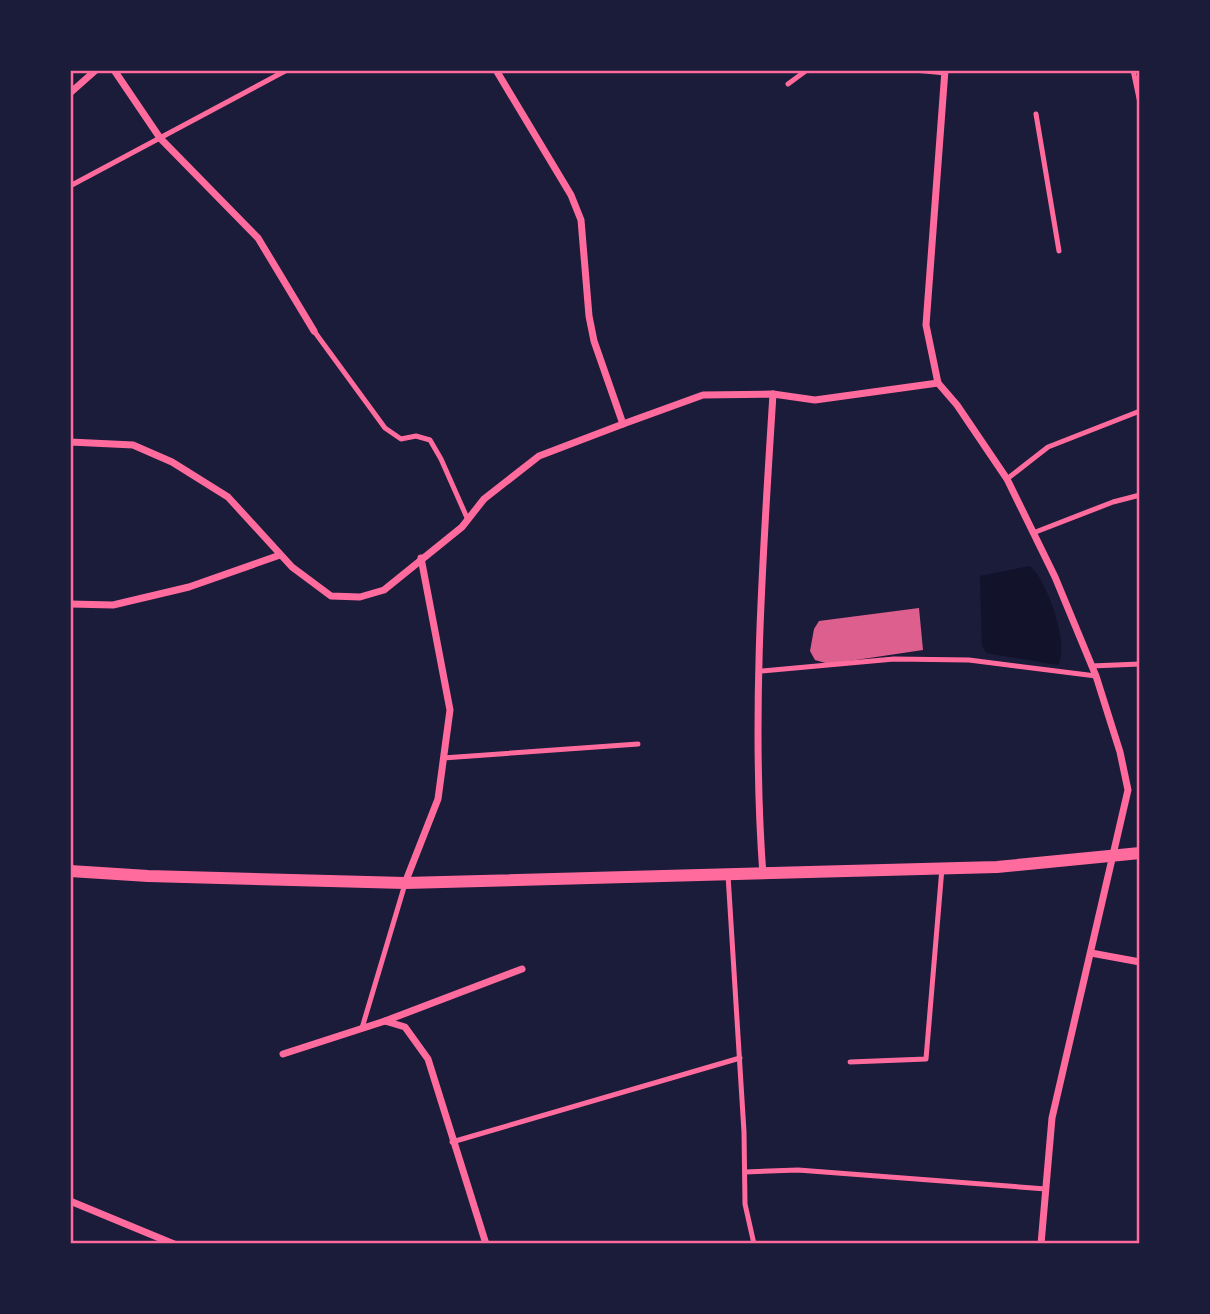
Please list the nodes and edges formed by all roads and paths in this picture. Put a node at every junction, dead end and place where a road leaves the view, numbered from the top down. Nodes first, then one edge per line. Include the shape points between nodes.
1 (96, 70) edge
2 (114, 70) edge
3 (287, 70) edge
4 (496, 70) edge
5 (807, 70) edge
6 (915, 70) edge
7 (1133, 70) edge
8 (945, 72) edge
9 (788, 83) dead end
10 (70, 93) edge
11 (1140, 103) edge
12 (1036, 114) dead end
13 (160, 138) junction
14 (70, 186) edge
15 (1059, 251) dead end
16 (314, 331) joint
17 (938, 383) junction
18 (773, 394) junction
19 (1140, 411) edge
20 (623, 424) junction
21 (70, 443) edge
22 (1007, 479) junction
23 (1140, 495) edge
24 (468, 520) junction
25 (1033, 533) junction
26 (280, 555) junction
27 (421, 558) junction
28 (70, 604) edge
29 (1140, 664) edge
30 (1090, 666) junction
31 (761, 671) junction
32 (1096, 676) junction
33 (638, 744) dead end
34 (443, 758) junction
35 (1140, 853) edge
36 (1114, 856) junction
37 (942, 869) junction
38 (70, 871) edge
39 (728, 875) junction
40 (763, 876) junction
41 (405, 883) junction
42 (1091, 953) junction
43 (1140, 962) edge
44 (522, 969) dead end
45 (385, 1021) junction
46 (362, 1028) junction
47 (282, 1054) dead end
48 (740, 1058) junction
49 (850, 1062) dead end
50 (452, 1142) junction
51 (744, 1172) junction
52 (1046, 1189) junction
53 (70, 1201) edge
54 (174, 1244) edge
55 (486, 1244) edge
56 (754, 1244) edge
57 (1041, 1244) edge

1 - 10 street
2 - 13 street
3 - 13 lane
4 - 20 street via 571,195 581,220 594,341
5 - 9 lane
6 - 8 lane
7 - 11 lane
8 - 17 street via 926,325
12 - 15 lane
13 - 14 lane
13 - 16 street via 257,238
16 - 24 lane via 385,428 401,439 416,436 430,440
17 - 18 street via 815,400
17 - 22 street
18 - 20 street via 703,395
18 - 31 street
19 - 22 lane via 1048,447
20 - 24 street via 539,456 484,499
21 - 26 street via 133,445 173,462 229,497
22 - 25 street
23 - 25 lane
24 - 27 street
25 - 30 street
26 - 27 street via 331,596 360,597 384,590
26 - 28 street via 189,587 113,605
27 - 34 street via 450,710
29 - 30 lane
30 - 32 street
31 - 32 lane via 894,659 969,660
31 - 40 street
32 - 36 street via 1128,790
33 - 34 lane
34 - 41 street via 438,799
35 - 36 street
36 - 37 street
36 - 42 street
37 - 40 street
37 - 49 lane via 926,1059
38 - 41 street
39 - 40 street
39 - 41 street
39 - 48 lane
41 - 46 lane
42 - 43 street
42 - 52 street via 1052,1118
44 - 45 street
45 - 46 street
45 - 50 street via 405,1027 422,1048
46 - 47 street
48 - 50 lane
48 - 51 lane
50 - 55 street
51 - 52 lane via 798,1170
51 - 56 lane
52 - 57 street
53 - 54 street

